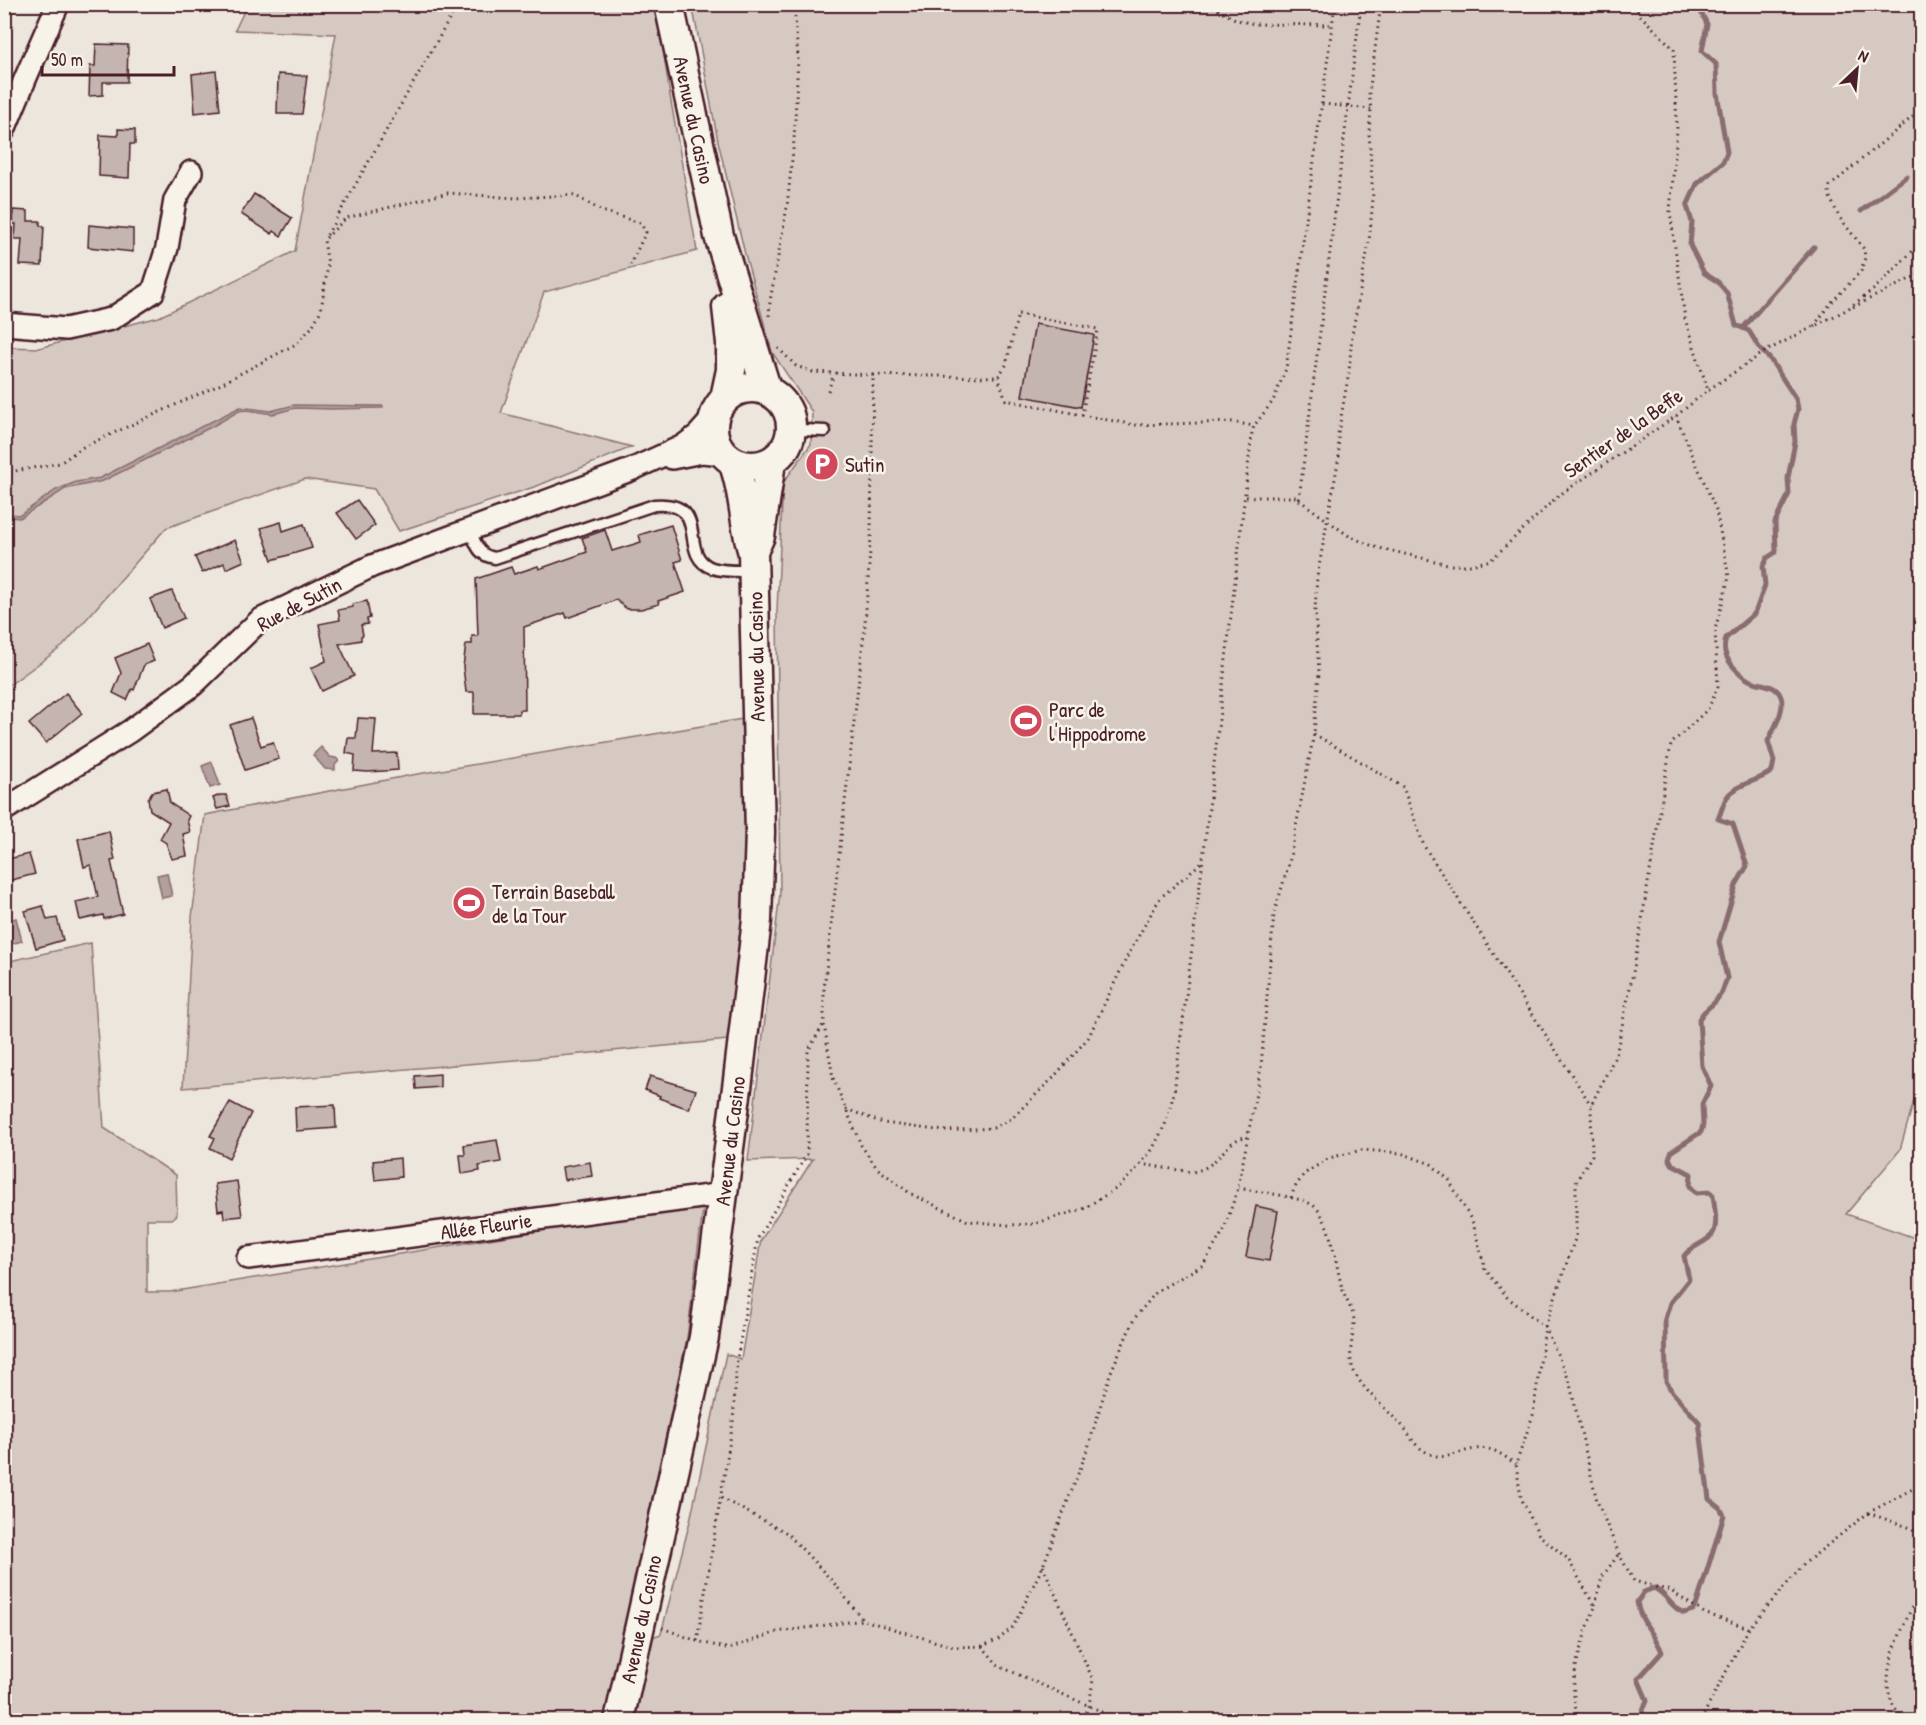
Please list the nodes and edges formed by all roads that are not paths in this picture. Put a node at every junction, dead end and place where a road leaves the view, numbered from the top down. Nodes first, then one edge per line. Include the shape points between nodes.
1 (58, 4) edge
2 (669, 4) edge
3 (4, 130) edge
4 (191, 172) dead end
5 (719, 236) junction
6 (4, 324) edge
7 (767, 391) junction
8 (719, 408) junction
9 (791, 426) junction
10 (825, 431) dead end
11 (728, 458) junction
12 (771, 462) junction
13 (633, 469) junction
14 (470, 530) junction
15 (753, 562) junction
16 (4, 810) edge
17 (723, 1196) junction
18 (248, 1258) dead end
19 (619, 1720) edge

1 - 3 street
2 - 5 street, Avenue du Casino
4 - 6 street via 175,200 167,248 153,292 111,319 66,329
5 - 7 street
5 - 8 street via 731,343 731,370
7 - 8 street via 734,392
7 - 9 street via 784,405
8 - 11 street via 712,430
8 - 13 street, Rue de Sutin via 698,435 683,446
9 - 10 lane
9 - 12 street via 786,447
11 - 12 street via 752,466
11 - 13 street, Rue de Sutin via 702,452
11 - 15 street via 742,493
12 - 15 street
13 - 14 street, Rue de Sutin
14 - 15 lane via 481,553 495,558 654,505 670,504 687,515 698,556 709,567 724,571
14 - 16 street, Rue de Sutin via 372,566 260,620 193,685 130,731
15 - 17 street, Avenue du Casino via 760,832 757,920
17 - 18 street, Allée Fleurie
17 - 19 street, Avenue du Casino via 704,1337

